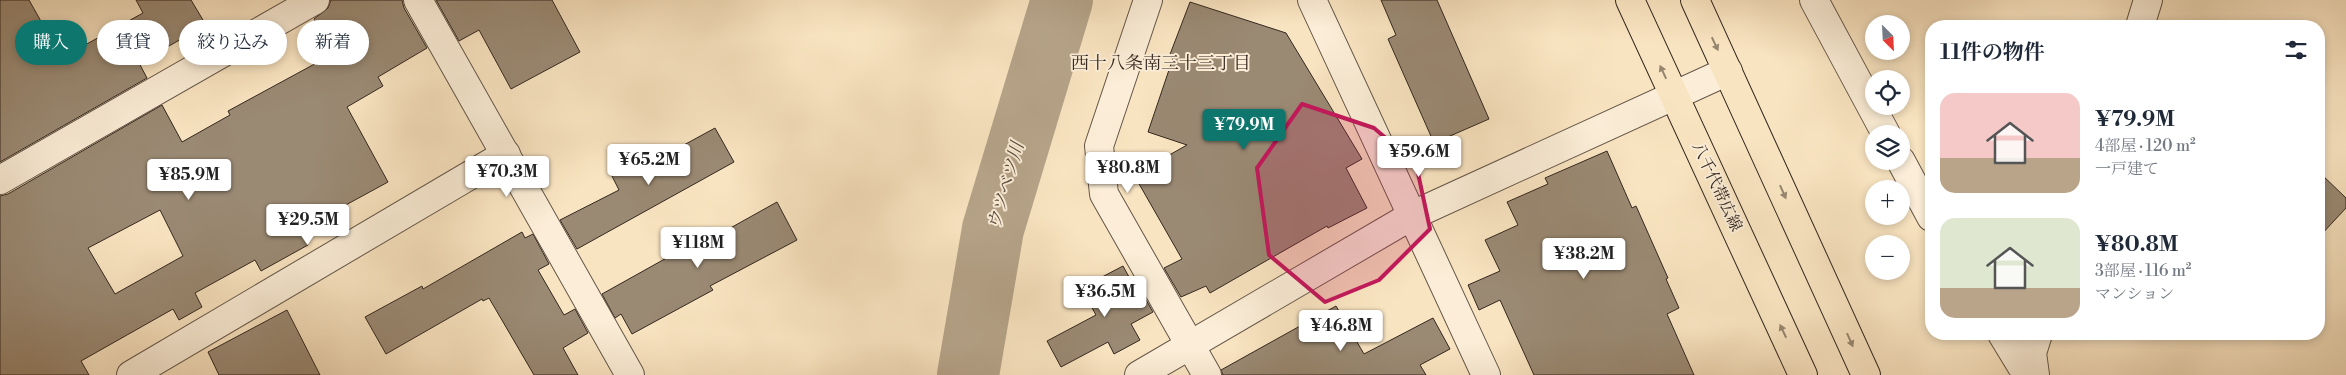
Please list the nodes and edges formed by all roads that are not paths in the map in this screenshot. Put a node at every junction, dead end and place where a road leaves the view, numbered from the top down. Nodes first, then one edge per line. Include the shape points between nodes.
1 (314, 0) edge
2 (418, 0) edge
3 (1148, 0) edge
4 (1312, 0) edge
5 (1630, 0) edge
6 (1695, 0) edge
7 (1814, 0) edge
8 (2148, 0) edge
9 (2142, 20) edge
10 (1728, 71) junction
11 (1674, 96) junction
12 (1881, 125) edge
13 (506, 154) junction
14 (1906, 170) edge
15 (0, 180) edge
16 (1925, 205) edge
17 (1413, 215) junction
18 (2006, 340) edge
19 (2036, 340) edge
20 (1190, 345) junction
21 (628, 374) edge
22 (132, 375) edge
23 (1139, 375) edge
24 (1207, 375) edge
25 (1486, 375) edge
26 (1803, 375) edge
27 (1866, 375) edge
28 (2027, 375) edge
29 (2035, 375) edge

1 - 15 street
2 - 13 street
3 - 20 street via 1099,146 1104,194
4 - 17 street
11 -> 5 main road, 八千代帯広線
6 -> 10 main road
7 - 12 street
8 - 9 street
10 - 11 street
10 -> 27 main road
11 - 17 street
26 -> 11 main road, 八千代帯広線
13 - 21 street
13 - 22 street
14 - 16 street
17 - 20 street
17 - 25 street
18 - 28 street
19 - 29 street via 2032,354
20 - 23 street
20 - 24 street

